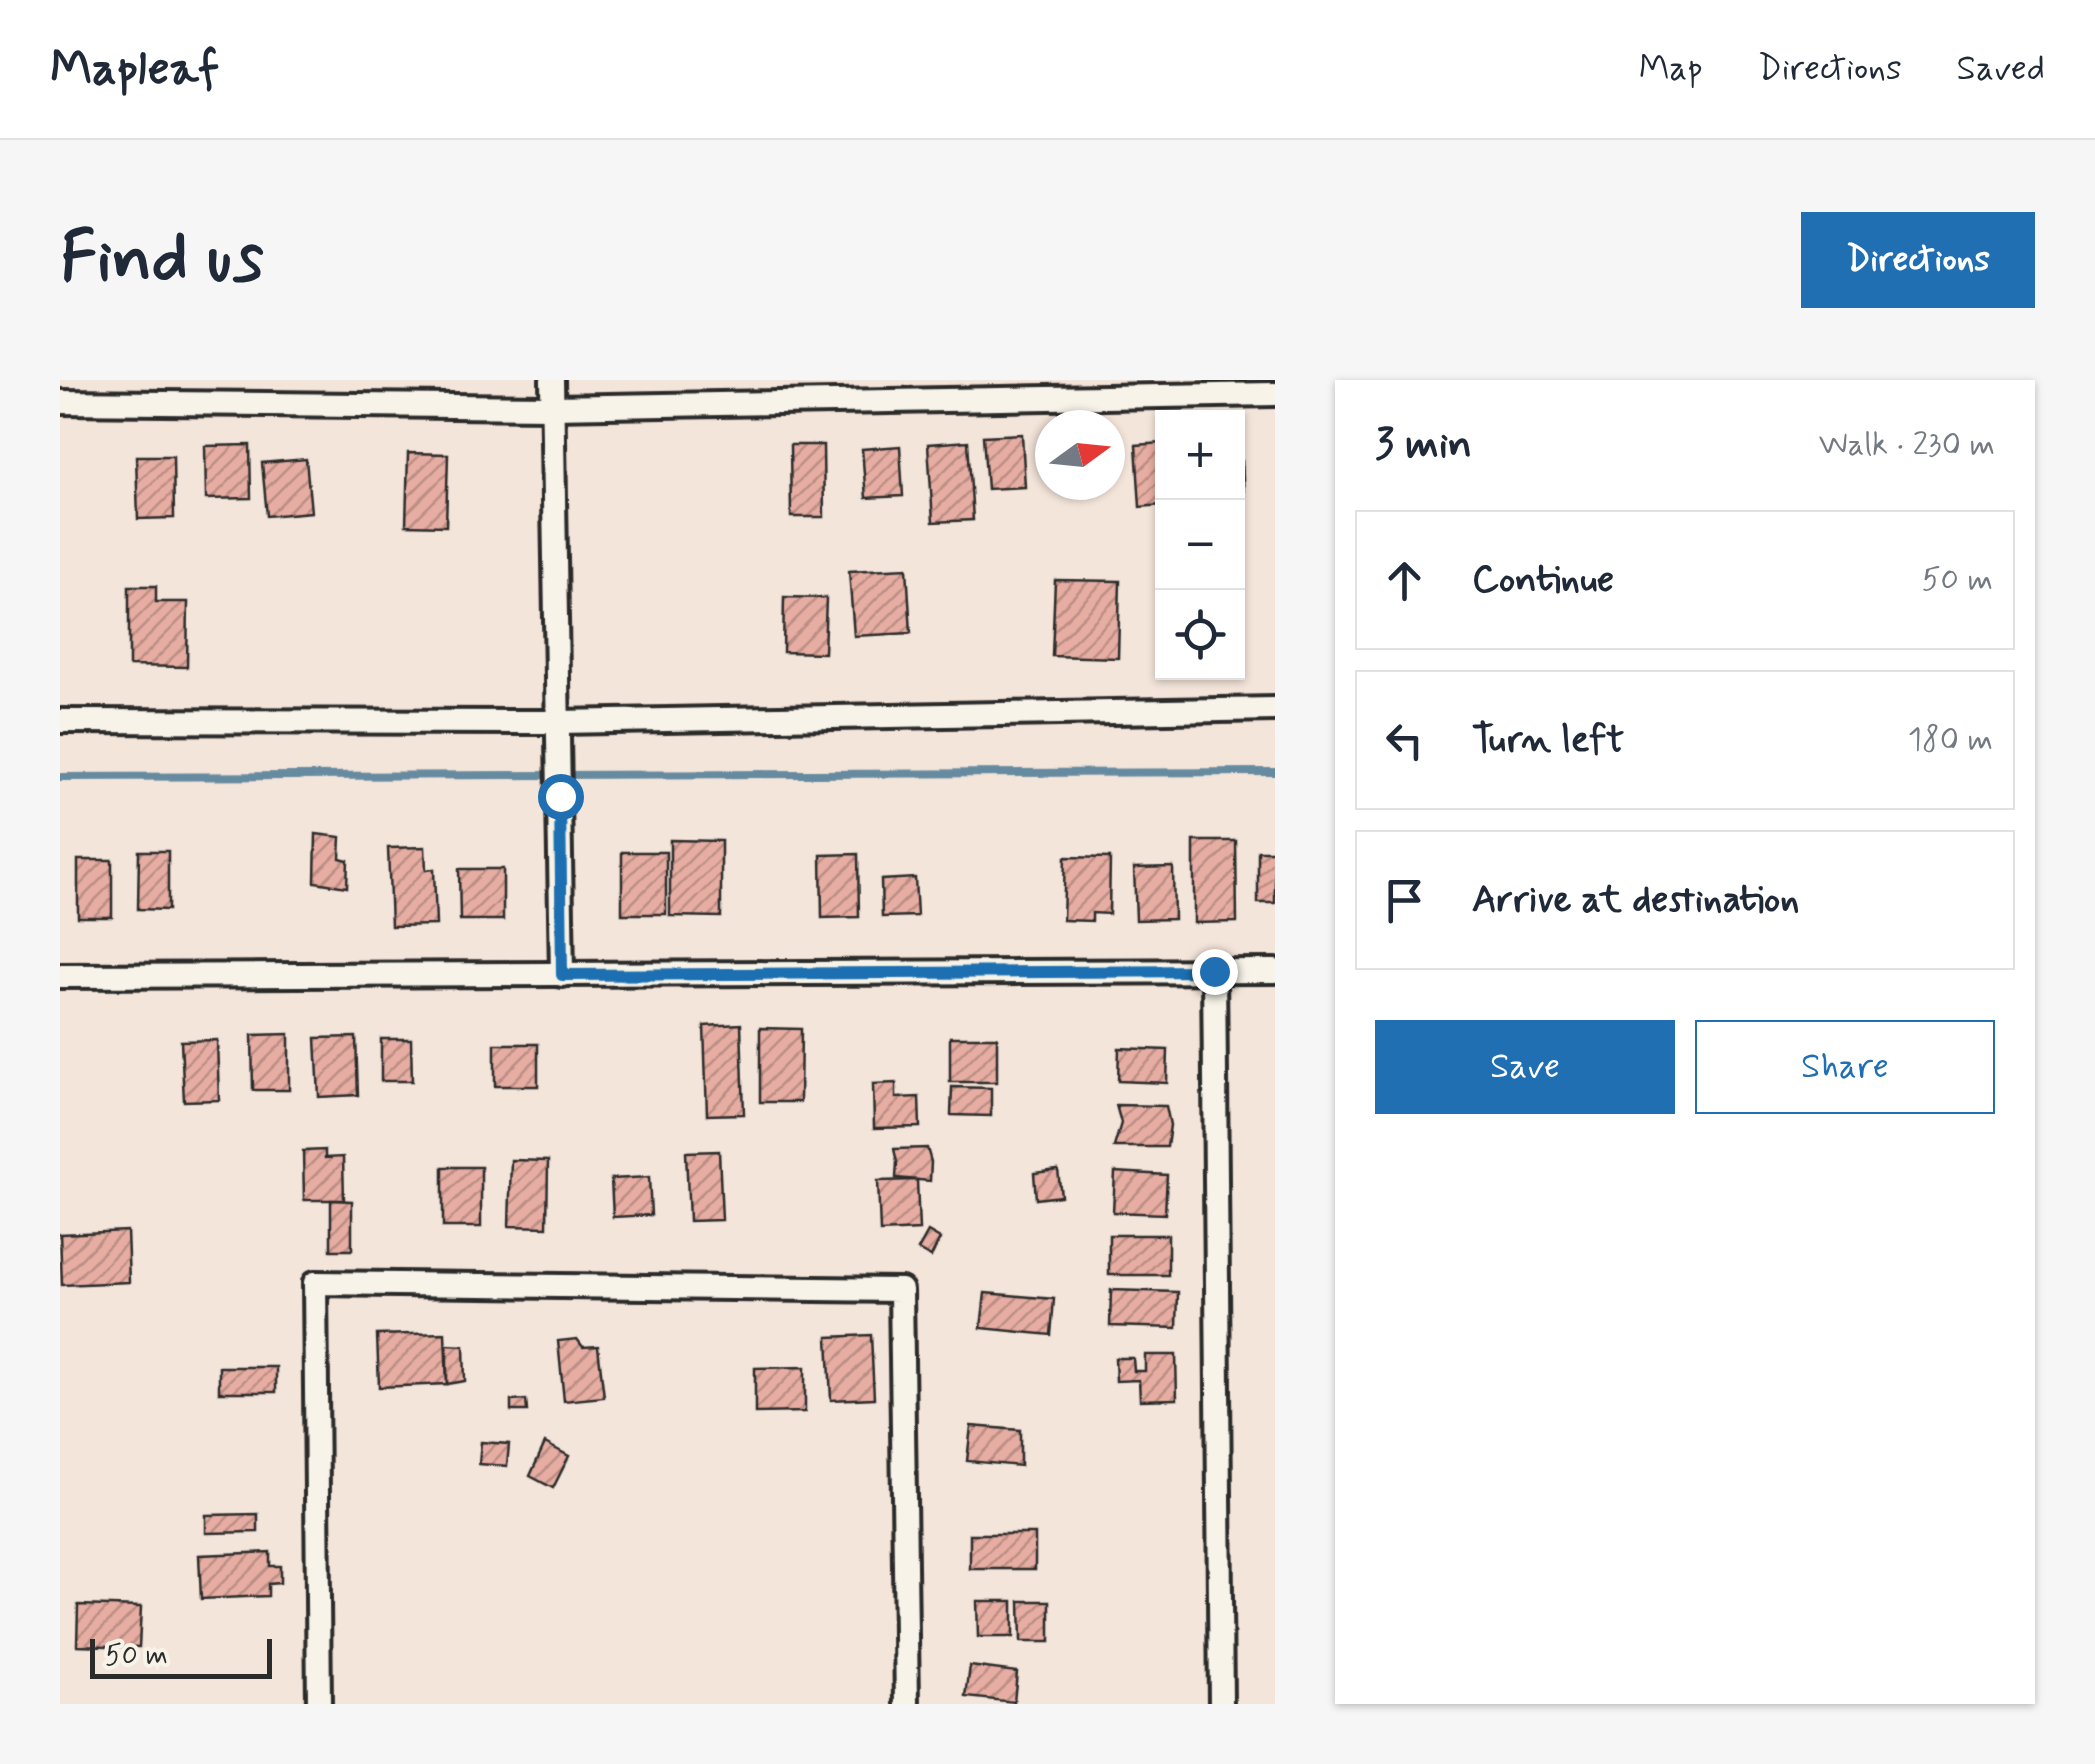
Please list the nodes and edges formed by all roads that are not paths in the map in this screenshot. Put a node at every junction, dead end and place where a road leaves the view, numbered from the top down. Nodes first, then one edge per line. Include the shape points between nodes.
1 (552, 380) edge
2 (1275, 394) edge
3 (60, 402) edge
4 (552, 407) junction
5 (1275, 709) edge
6 (60, 722) edge
7 (559, 722) junction
8 (1214, 971) junction
9 (1275, 971) edge
10 (562, 975) junction
11 (60, 976) edge
12 (319, 1704) edge
13 (907, 1704) edge
14 (1221, 1704) edge

1 - 4 street
2 - 4 street
3 - 4 street
4 - 7 street
5 - 7 street
6 - 7 street
7 - 10 street
8 - 9 street
8 - 10 street
8 - 14 street
10 - 11 street
12 - 13 street via 314,1283 901,1290

